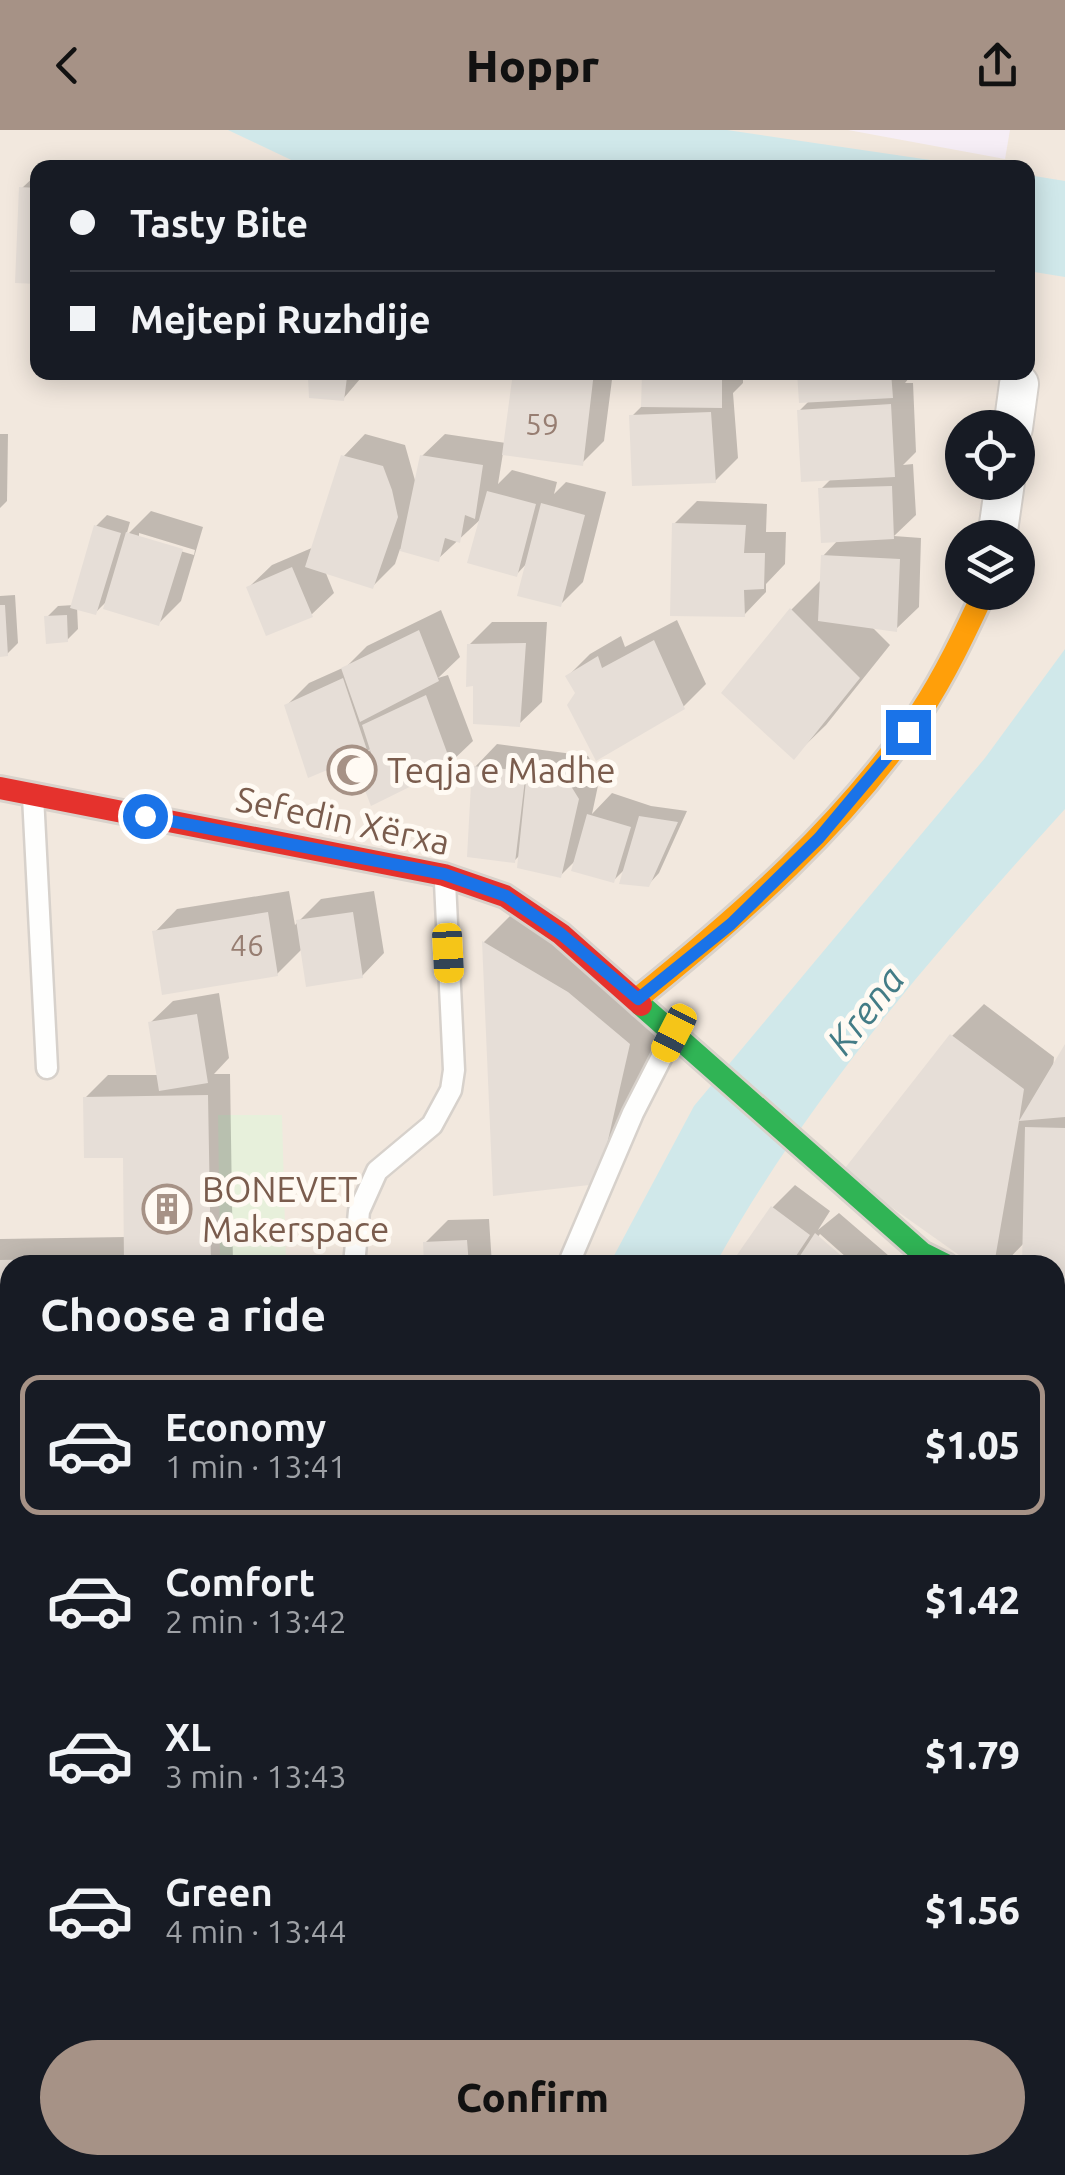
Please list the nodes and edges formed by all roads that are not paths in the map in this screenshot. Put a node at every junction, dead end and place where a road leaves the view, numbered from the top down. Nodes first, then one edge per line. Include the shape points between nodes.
1 (1019, 384) dead end
2 (1015, 410) edge
3 (977, 610) edge
4 (0, 788) edge
5 (33, 794) junction
6 (444, 874) junction
7 (638, 999) junction
8 (674, 1033) junction
9 (46, 1068) dead end
10 (355, 1255) edge
11 (572, 1255) edge
12 (926, 1255) edge

1 - 2 street
3 - 7 street via 908,732 819,838 731,924
4 - 5 street, Sefedin Xërxa
5 - 6 street, Sefedin Xërxa
5 - 9 lane
6 - 7 street, Sefedin Xërxa via 506,896
6 - 10 lane via 451,1090 432,1125 377,1171 358,1211
7 - 8 street, Sefedin Xërxa
8 - 11 lane
8 - 12 street, Sefedin Xërxa

